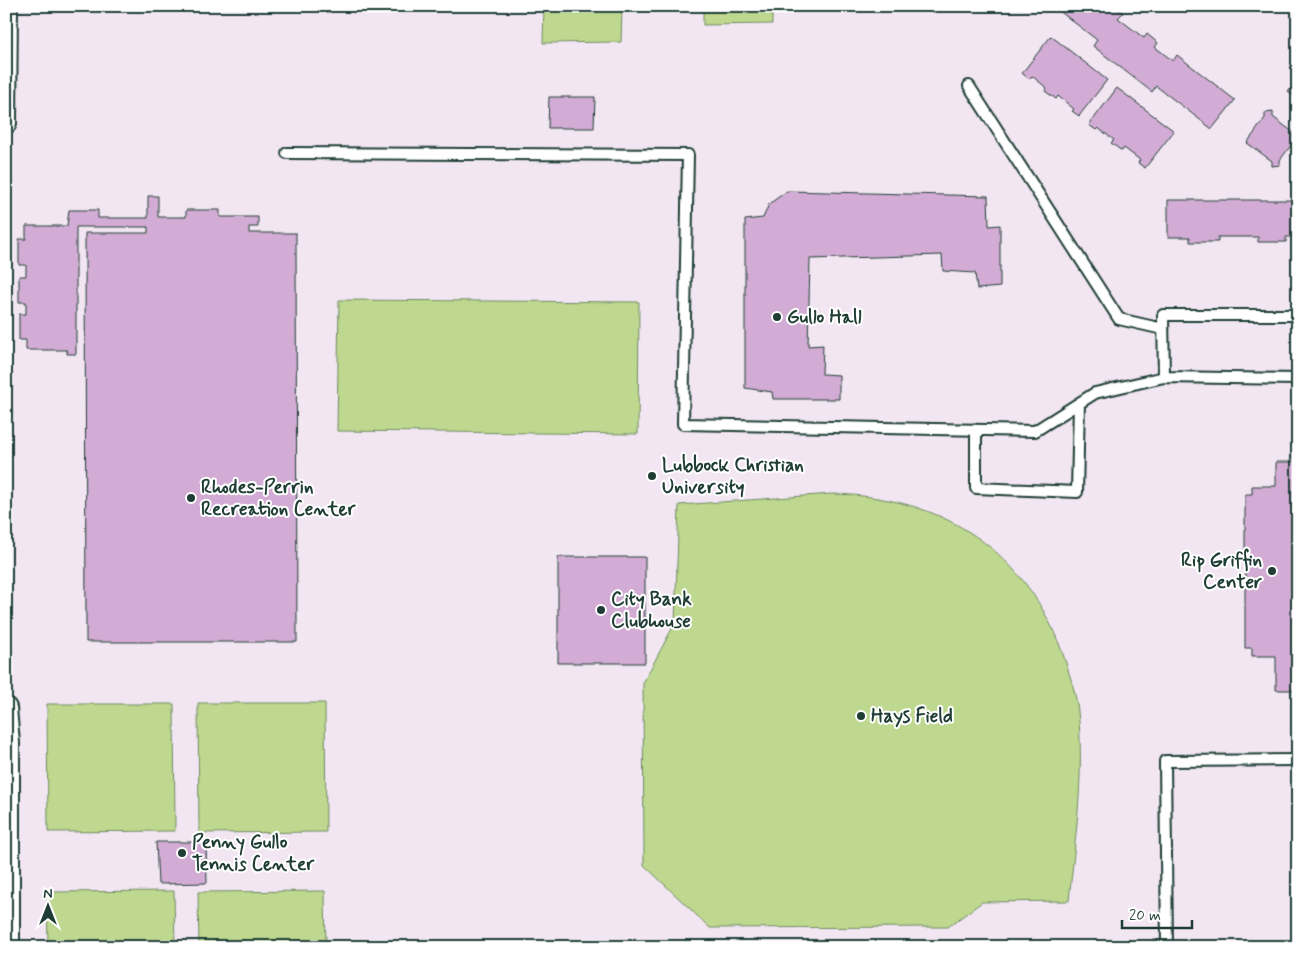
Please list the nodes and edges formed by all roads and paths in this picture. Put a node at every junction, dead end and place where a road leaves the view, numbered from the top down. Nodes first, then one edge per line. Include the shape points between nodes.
1 (7, 6) edge
2 (969, 86) dead end
3 (6, 123) edge
4 (287, 153) dead end
5 (1298, 315) edge
6 (1164, 329) junction
7 (1164, 377) junction
8 (1298, 379) edge
9 (1079, 403) junction
10 (976, 430) junction
11 (6, 708) edge
12 (1298, 760) edge
13 (9, 947) edge
14 (1167, 947) edge

1 - 3 street
2 - 6 lane via 1119,319
4 - 10 lane via 688,155 683,424
5 - 6 lane via 1164,315
6 - 7 lane
7 - 8 lane
7 - 9 lane via 1094,393
9 - 10 lane via 1035,431
9 - 10 lane via 1077,492 976,488
11 - 13 street via 9,743
12 - 14 lane via 1165,761

